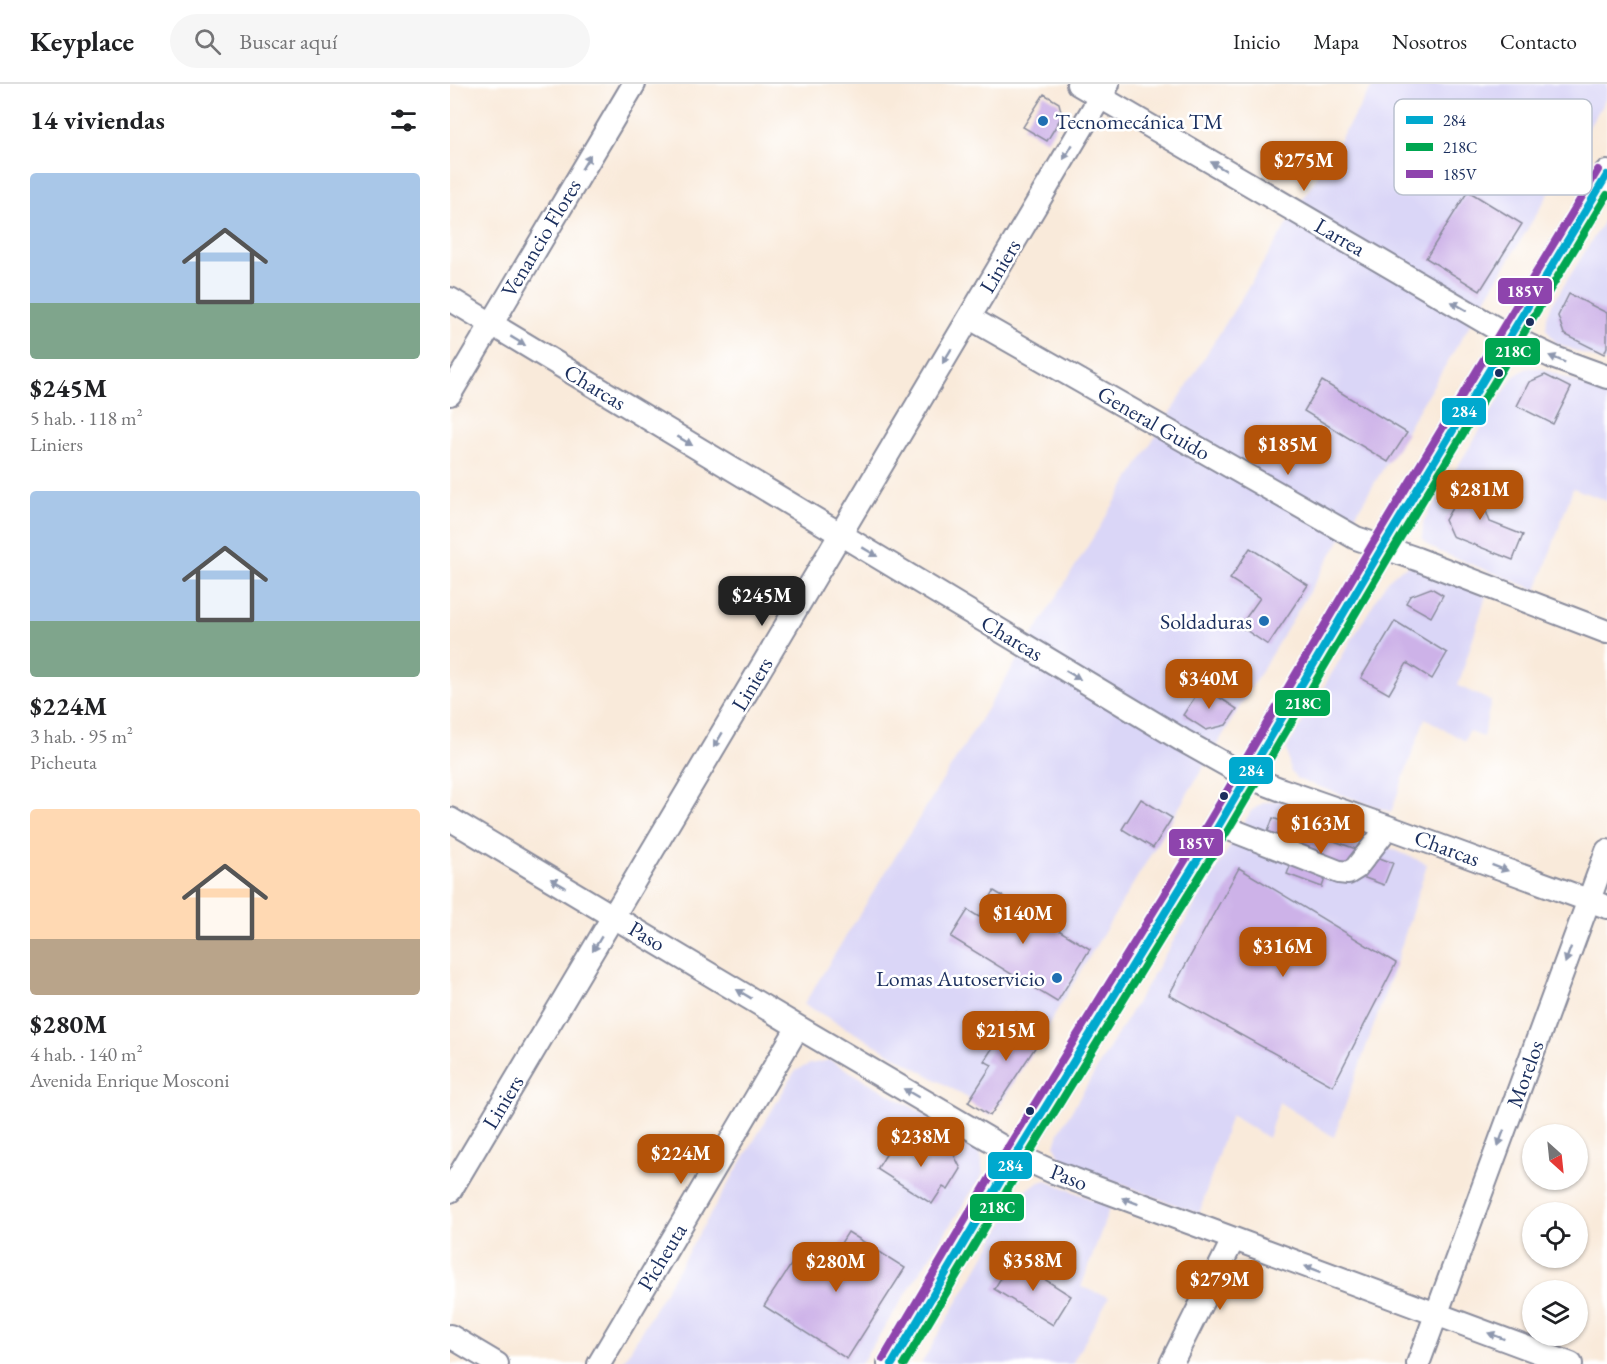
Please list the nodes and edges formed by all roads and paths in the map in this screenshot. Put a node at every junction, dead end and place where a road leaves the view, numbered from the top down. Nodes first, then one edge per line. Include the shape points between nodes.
1 (633, 84) edge
2 (1078, 84) edge
3 (1104, 91) edge
4 (1607, 176) edge
5 (450, 299) edge
6 (969, 318) junction
7 (490, 324) junction
8 (1509, 336) junction
9 (1607, 377) edge
10 (450, 394) edge
11 (841, 534) junction
12 (1382, 548) junction
13 (1607, 632) edge
14 (1248, 777) junction
15 (450, 819) edge
16 (1219, 825) junction
17 (1388, 826) junction
18 (1607, 851) edge
19 (1598, 904) edge
20 (614, 916) junction
21 (798, 1027) junction
22 (1016, 1155) junction
23 (450, 1191) edge
24 (1233, 1240) junction
25 (1437, 1313) junction
26 (450, 1336) edge
27 (497, 1364) edge
28 (599, 1364) edge
29 (892, 1364) edge
30 (1171, 1364) edge
31 (1418, 1364) edge
32 (1571, 1364) edge

7 -> 1 street, Venancio Flores
2 - 3 street, Larrea
3 -> 6 street, Liniers
8 -> 3 street, Larrea
4 - 8 main road
5 - 7 street, Charcas
6 -> 11 street, Liniers
6 - 12 street, General Guido via 1356,538
7 - 10 street, Venancio Flores
7 -> 11 street, Charcas
9 -> 8 street, Larrea
8 - 12 main road
11 -> 14 street, Charcas
11 -> 20 street, Liniers
12 - 13 street, General Guido
12 - 14 main road
14 - 16 main road
14 - 17 street, Charcas
20 -> 15 street, Paso
16 - 17 street via 1348,873
16 - 22 main road
17 -> 19 street, Charcas
18 - 19 street, Morelos
19 -> 25 street, Morelos
21 -> 20 street, Paso
20 -> 23 street, Liniers
22 -> 21 street, Paso
21 - 28 street, Picheuta
24 -> 22 street, Paso
22 - 29 main road
25 -> 24 street, Paso
24 - 30 street
25 - 31 street, Morelos
32 -> 25 street, Paso
26 - 27 street

